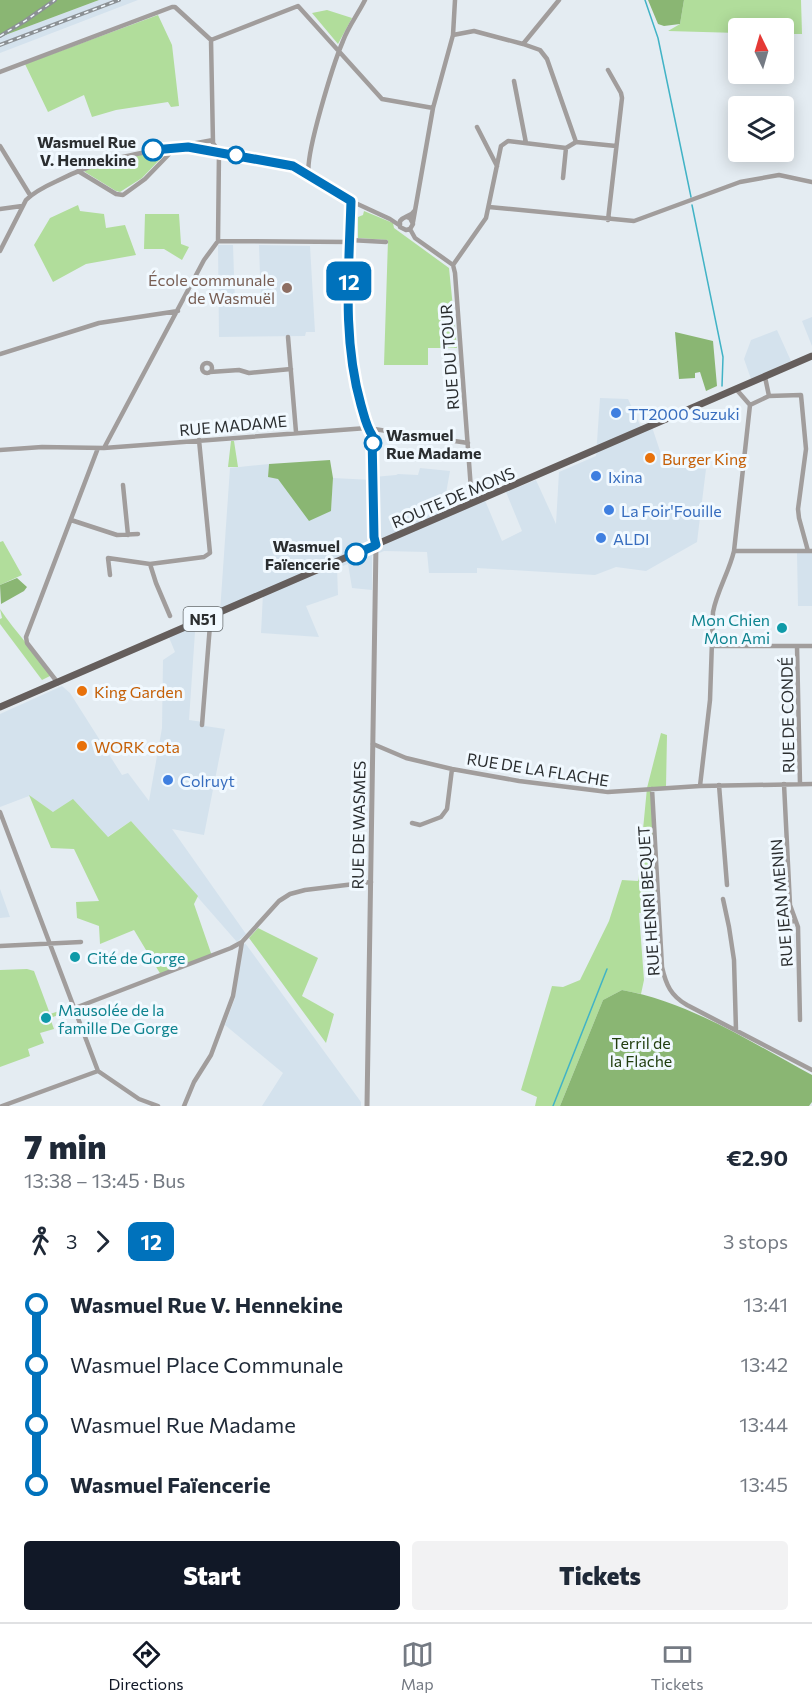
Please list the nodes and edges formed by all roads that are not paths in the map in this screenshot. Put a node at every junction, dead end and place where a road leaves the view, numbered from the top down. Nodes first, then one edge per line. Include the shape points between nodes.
1 (365, 0) edge
2 (455, 0) edge
3 (560, 0) edge
4 (453, 35) junction
5 (211, 40) junction
6 (523, 44) junction
7 (339, 52) junction
8 (608, 70) dead end
9 (0, 72) edge
10 (514, 81) dead end
11 (433, 108) junction
12 (477, 127) dead end
13 (213, 140) junction
14 (576, 142) junction
15 (526, 143) junction
16 (0, 146) edge
17 (616, 146) junction
18 (176, 147) junction
19 (566, 148) junction
20 (219, 152) junction
21 (497, 166) junction
22 (78, 171) junction
23 (309, 175) junction
24 (563, 178) dead end
25 (812, 182) edge
26 (30, 195) junction
27 (351, 201) junction
28 (22, 206) junction
29 (489, 207) junction
30 (416, 208) junction
31 (0, 209) edge
32 (608, 220) junction
33 (402, 221) junction
34 (413, 222) junction
35 (410, 229) junction
36 (404, 230) junction
37 (415, 238) junction
38 (218, 241) junction
39 (350, 241) junction
40 (386, 242) dead end
41 (0, 251) edge
42 (453, 265) junction
43 (178, 310) junction
44 (288, 338) dead end
45 (0, 354) edge
46 (812, 356) edge
47 (291, 369) junction
48 (210, 372) dead end
49 (765, 376) junction
50 (736, 389) junction
51 (769, 396) junction
52 (750, 405) junction
53 (367, 428) junction
54 (296, 432) junction
55 (199, 440) junction
56 (468, 443) junction
57 (101, 448) junction
58 (0, 450) edge
59 (123, 485) dead end
60 (472, 503) junction
61 (71, 520) junction
62 (138, 534) dead end
63 (128, 535) junction
64 (376, 545) junction
65 (734, 551) junction
66 (810, 551) edge
67 (150, 564) junction
68 (110, 576) dead end
69 (170, 616) dead end
70 (207, 618) junction
71 (712, 646) junction
72 (797, 646) junction
73 (812, 646) edge
74 (58, 682) junction
75 (0, 707) edge
76 (202, 725) dead end
77 (373, 744) junction
78 (452, 769) junction
79 (784, 784) junction
80 (800, 784) junction
81 (812, 784) edge
82 (719, 785) junction
83 (700, 786) junction
84 (652, 789) junction
85 (0, 812) edge
86 (412, 823) dead end
87 (371, 882) junction
88 (727, 885) dead end
89 (723, 899) dead end
90 (795, 921) junction
91 (781, 923) dead end
92 (81, 942) dead end
93 (242, 942) junction
94 (51, 944) junction
95 (0, 946) edge
96 (75, 1008) junction
97 (800, 1020) dead end
98 (736, 1030) junction
99 (812, 1070) edge
100 (98, 1071) junction
101 (2, 1106) edge
102 (158, 1106) edge
103 (184, 1106) edge
104 (367, 1106) edge

1 - 7 street
2 - 4 street
3 - 6 street
4 - 6 street via 474,31
4 - 11 street
5 - 7 street via 298,6
5 - 9 street via 172,7
5 - 13 street
6 - 14 street via 540,50 547,59
7 - 11 street via 382,99
7 - 23 street via 312,144
8 - 17 street via 621,95
10 - 15 street
11 - 30 street
12 - 21 street
13 - 18 street
13 - 20 street
14 - 17 street
14 - 19 street
15 - 19 street
15 - 21 street via 508,141 501,146
16 - 26 street
17 - 32 street
18 - 20 street
18 - 22 street via 130,154
18 - 22 street via 123,195 116,195
19 - 24 street
20 - 23 street via 293,166
20 - 38 street
21 - 29 street
22 - 26 street
23 - 27 street
25 - 32 street via 779,175 740,182 643,219
26 - 28 street
27 - 33 street
27 - 39 street
28 - 31 street
28 - 41 street
29 - 32 street
29 - 42 street via 486,218
30 - 33 street
30 - 34 street
33 - 34 street
33 - 36 street
34 - 35 street
35 - 36 street
35 - 37 street
36 - 37 street
37 - 42 street
38 - 39 street
38 - 43 street
39 - 40 street
39 - 53 street via 348,335 355,385
42 - 56 street, RUE DU TOUR
43 - 45 street via 99,323
43 - 57 street
44 - 47 street
46 - 49 main road, N51
47 - 48 street
47 - 54 street
49 - 50 main road, N51
49 - 51 street
50 - 52 street
50 - 60 main road, ROUTE DE MONS / N51
51 - 52 street
51 - 66 street via 801,395 806,449 798,509
52 - 65 street
53 - 54 street, RUE MADAME
53 - 56 street, RUE MADAME
53 - 64 street via 373,441
54 - 55 street, RUE MADAME
55 - 57 street, RUE MADAME
55 - 67 street via 210,553
56 - 60 street, RUE DU TOUR
57 - 58 street, RUE MADAME
57 - 61 street
59 - 63 street
60 - 64 main road, ROUTE DE MONS / N51
61 - 63 street
61 - 74 street via 26,639
62 - 63 street
64 - 70 main road, ROUTE DE MONS / N51
64 - 77 street, RUE DE WASMES
65 - 66 street
65 - 71 street via 715,600
67 - 68 street via 108,558
67 - 69 street
70 - 74 main road, ROUTE DE MONS / N51
70 - 76 street via 210,625
71 - 72 street
71 - 83 street via 711,700
72 - 73 street
72 - 80 street, RUE DE CONDÉ
74 - 75 main road, N51
77 - 78 street, RUE DE LA FLACHE via 405,758
77 - 87 street, RUE DE WASMES
78 - 84 street, RUE DE LA FLACHE via 608,792
78 - 86 street via 447,809 441,817 420,825
79 - 80 street, RUE DE LA FLACHE
79 - 82 street, RUE DE LA FLACHE
79 - 90 street, RUE JEAN MENIN via 790,905
80 - 81 street, RUE DE LA FLACHE
82 - 83 street, RUE DE LA FLACHE
82 - 88 street
83 - 84 street, RUE DE LA FLACHE
84 - 98 street, RUE HENRI BEQUET via 664,979 679,1001
85 - 94 street
87 - 93 street via 290,894
87 - 104 street, RUE DE WASMES
89 - 98 street via 734,960
90 - 91 street
90 - 97 street, RUE JEAN MENIN
92 - 94 street
93 - 96 street
93 - 103 street via 233,996 211,1055
94 - 95 street
94 - 96 street
96 - 100 street
98 - 99 street, RUE HENRI BEQUET
100 - 101 street
100 - 102 street via 139,1099

